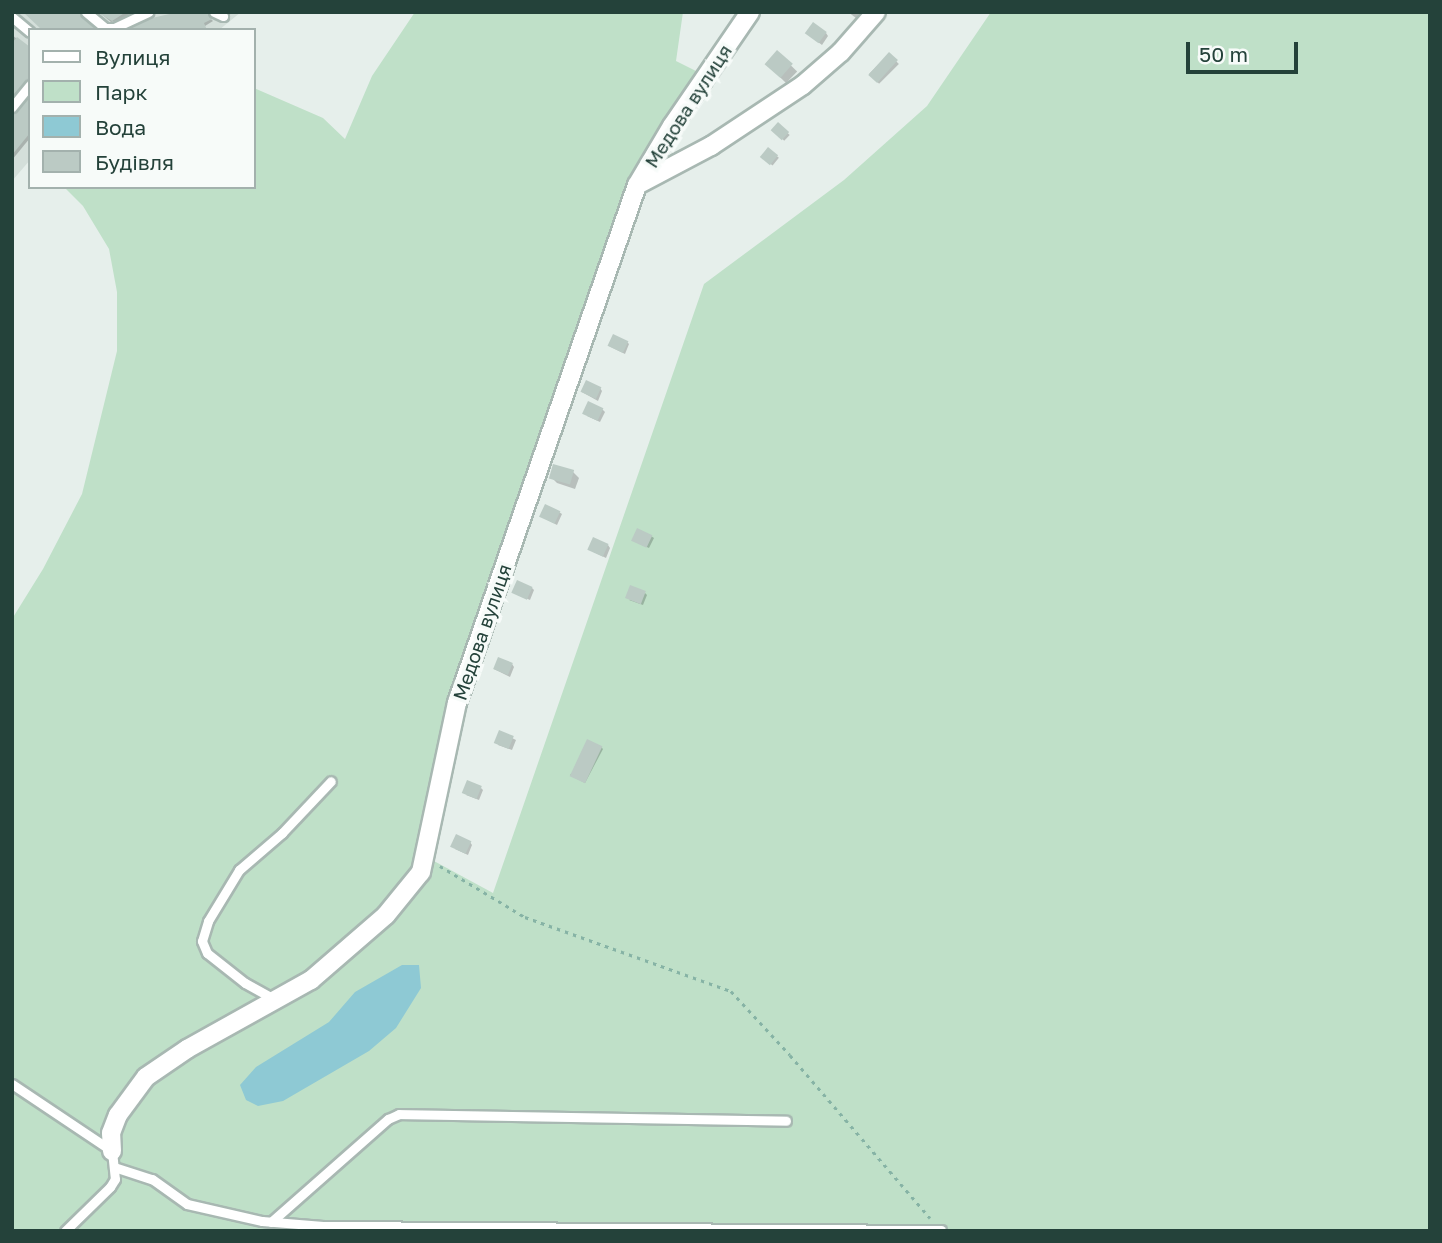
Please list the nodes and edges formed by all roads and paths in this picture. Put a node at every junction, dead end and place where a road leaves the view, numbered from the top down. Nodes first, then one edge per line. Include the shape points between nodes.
1 (86, 12) edge
2 (148, 12) edge
3 (750, 12) edge
4 (876, 12) edge
5 (28, 87) edge
6 (12, 107) edge
7 (637, 184) junction
8 (331, 781) dead end
9 (426, 857) junction
10 (276, 1000) junction
11 (12, 1084) edge
12 (786, 1121) dead end
13 (113, 1159) junction
14 (271, 1222) junction
15 (941, 1230) edge
16 (65, 1231) edge

1 - 2 lane via 105,28
3 - 7 street, Медова вулиця
4 - 7 street via 841,52 803,85 711,146
5 - 6 lane
7 - 9 street, Медова вулиця via 457,703
8 - 10 lane via 239,870 208,921 202,941 207,953
9 - 10 street, Медова вулиця via 421,872 386,915 311,980
9 - 15 path via 525,917 732,991
10 - 13 street, Медова вулиця via 146,1077 118,1115 111,1133
11 - 13 lane
12 - 14 lane via 399,1114
13 - 14 lane via 187,1204
13 - 16 lane via 115,1179 110,1187
14 - 15 lane via 337,1227

